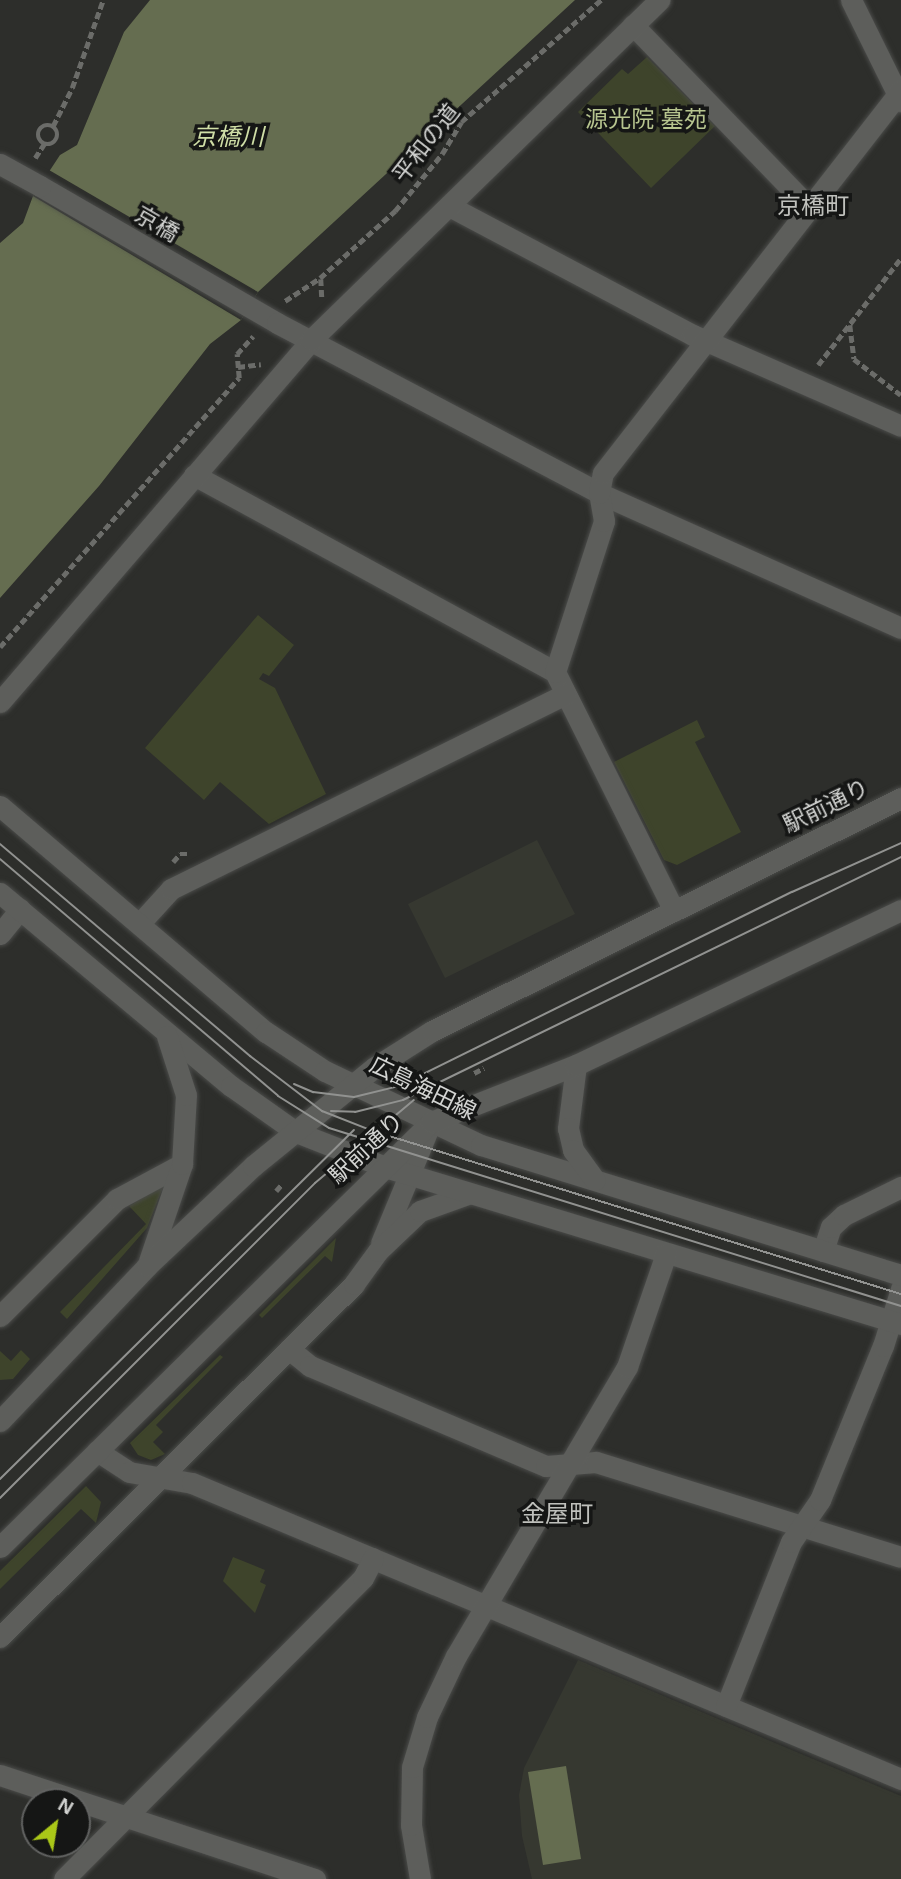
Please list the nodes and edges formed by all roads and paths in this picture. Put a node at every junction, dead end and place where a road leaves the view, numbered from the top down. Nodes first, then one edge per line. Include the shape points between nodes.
1 (103, 0) edge
2 (601, 0) edge
3 (659, 0) edge
4 (851, 0) edge
5 (633, 25) junction
6 (900, 95) edge
7 (53, 126) junction
8 (44, 144) junction
9 (33, 163) dead end
10 (0, 164) edge
11 (449, 206) junction
12 (810, 208) junction
13 (901, 258) edge
14 (320, 278) junction
15 (322, 302) dead end
16 (278, 306) dead end
17 (849, 325) junction
18 (258, 338) dead end
19 (311, 340) junction
20 (706, 341) junction
21 (254, 365) dead end
22 (238, 367) junction
23 (804, 383) junction
24 (901, 395) edge
25 (901, 426) edge
26 (194, 475) junction
27 (599, 493) junction
28 (901, 628) edge
29 (0, 647) edge
30 (555, 672) junction
31 (565, 694) junction
32 (0, 702) edge
33 (901, 799) edge
34 (0, 806) edge
35 (0, 893) edge
36 (20, 909) junction
37 (901, 910) edge
38 (674, 912) junction
39 (141, 923) junction
40 (0, 934) edge
41 (166, 1034) junction
42 (576, 1065) junction
43 (484, 1068) dead end
44 (474, 1073) dead end
45 (353, 1084) junction
46 (431, 1122) junction
47 (296, 1132) junction
48 (182, 1164) junction
49 (388, 1168) junction
50 (409, 1175) junction
51 (595, 1181) junction
52 (281, 1185) dead end
53 (901, 1187) edge
54 (276, 1191) dead end
55 (468, 1194) junction
56 (377, 1251) junction
57 (823, 1251) junction
58 (666, 1254) junction
59 (147, 1266) junction
60 (901, 1275) edge
61 (901, 1289) edge
62 (0, 1316) edge
63 (896, 1323) edge
64 (289, 1349) junction
65 (0, 1419) edge
66 (97, 1451) junction
67 (569, 1465) junction
68 (162, 1476) junction
69 (800, 1526) junction
70 (0, 1547) edge
71 (901, 1557) edge
72 (373, 1558) junction
73 (488, 1604) junction
74 (0, 1637) edge
75 (726, 1706) junction
76 (0, 1775) edge
77 (901, 1779) edge
78 (125, 1818) junction
79 (64, 1879) edge
80 (315, 1879) edge
81 (420, 1879) edge

1 - 7 path via 72,88
2 - 14 path, 平和の道 via 461,121 442,154 395,211
3 - 5 street
4 - 6 street
5 - 11 street
5 - 12 street
6 - 12 street
7 - 8 path via 41,128
7 - 8 path via 58,136 55,142
8 - 9 path
10 - 19 street, 京橋
11 - 19 street
11 - 20 street
12 - 20 street
13 - 17 path
14 - 15 path
14 - 16 path, 平和の道
17 - 23 path
17 - 24 path via 854,359
18 - 22 path via 252,336 237,354
19 - 26 street
19 - 27 street, 京橋
20 - 23 street
20 - 27 street via 603,473
21 - 22 path
22 - 29 path via 239,378
23 - 25 street
26 - 30 street
26 - 32 street
27 - 28 street, 京橋
27 - 30 street via 604,521
30 - 31 street
31 - 38 street
31 - 39 street via 171,889
33 - 38 street, 駅前通り
34 - 39 street, 広島海田線
35 - 36 street
36 - 40 street
36 - 41 street
37 - 42 street, 駅前通り
38 - 45 street, 駅前通り via 432,1031
39 - 45 street, 広島海田線 via 266,1032
41 - 47 street
41 - 48 street via 186,1095
42 - 46 street, 駅前通り
42 - 51 street via 568,1128 573,1150
43 - 44 path
45 - 46 street, 広島海田線
45 - 47 street, 駅前通り
46 - 49 street, 駅前通り
46 - 50 street
46 - 51 street, 広島海田線 via 481,1145
47 - 49 street
47 - 59 street, 駅前通り
48 - 59 street
48 - 62 street via 117,1199
49 - 50 street
49 - 66 street, 駅前通り via 354,1195
50 - 55 street
50 - 56 street
51 - 57 street, 広島海田線
52 - 54 path
53 - 57 street via 844,1215 831,1227
55 - 56 street via 420,1211
55 - 58 street
56 - 64 street via 354,1284
57 - 60 street, 広島海田線
58 - 63 street
58 - 67 street via 627,1367
59 - 65 street, 駅前通り
61 - 63 street
63 - 69 street via 820,1500
64 - 67 street via 310,1366 546,1466
64 - 68 street
66 - 68 street via 129,1472
66 - 70 street, 駅前通り
67 - 69 street via 596,1462
67 - 73 street
68 - 72 street via 192,1483
68 - 74 street
69 - 71 street
69 - 75 street
72 - 73 street
72 - 78 street via 363,1578
73 - 75 street
73 - 81 street via 427,1717 412,1767 411,1825
75 - 77 street
76 - 78 street
78 - 79 street
78 - 80 street

